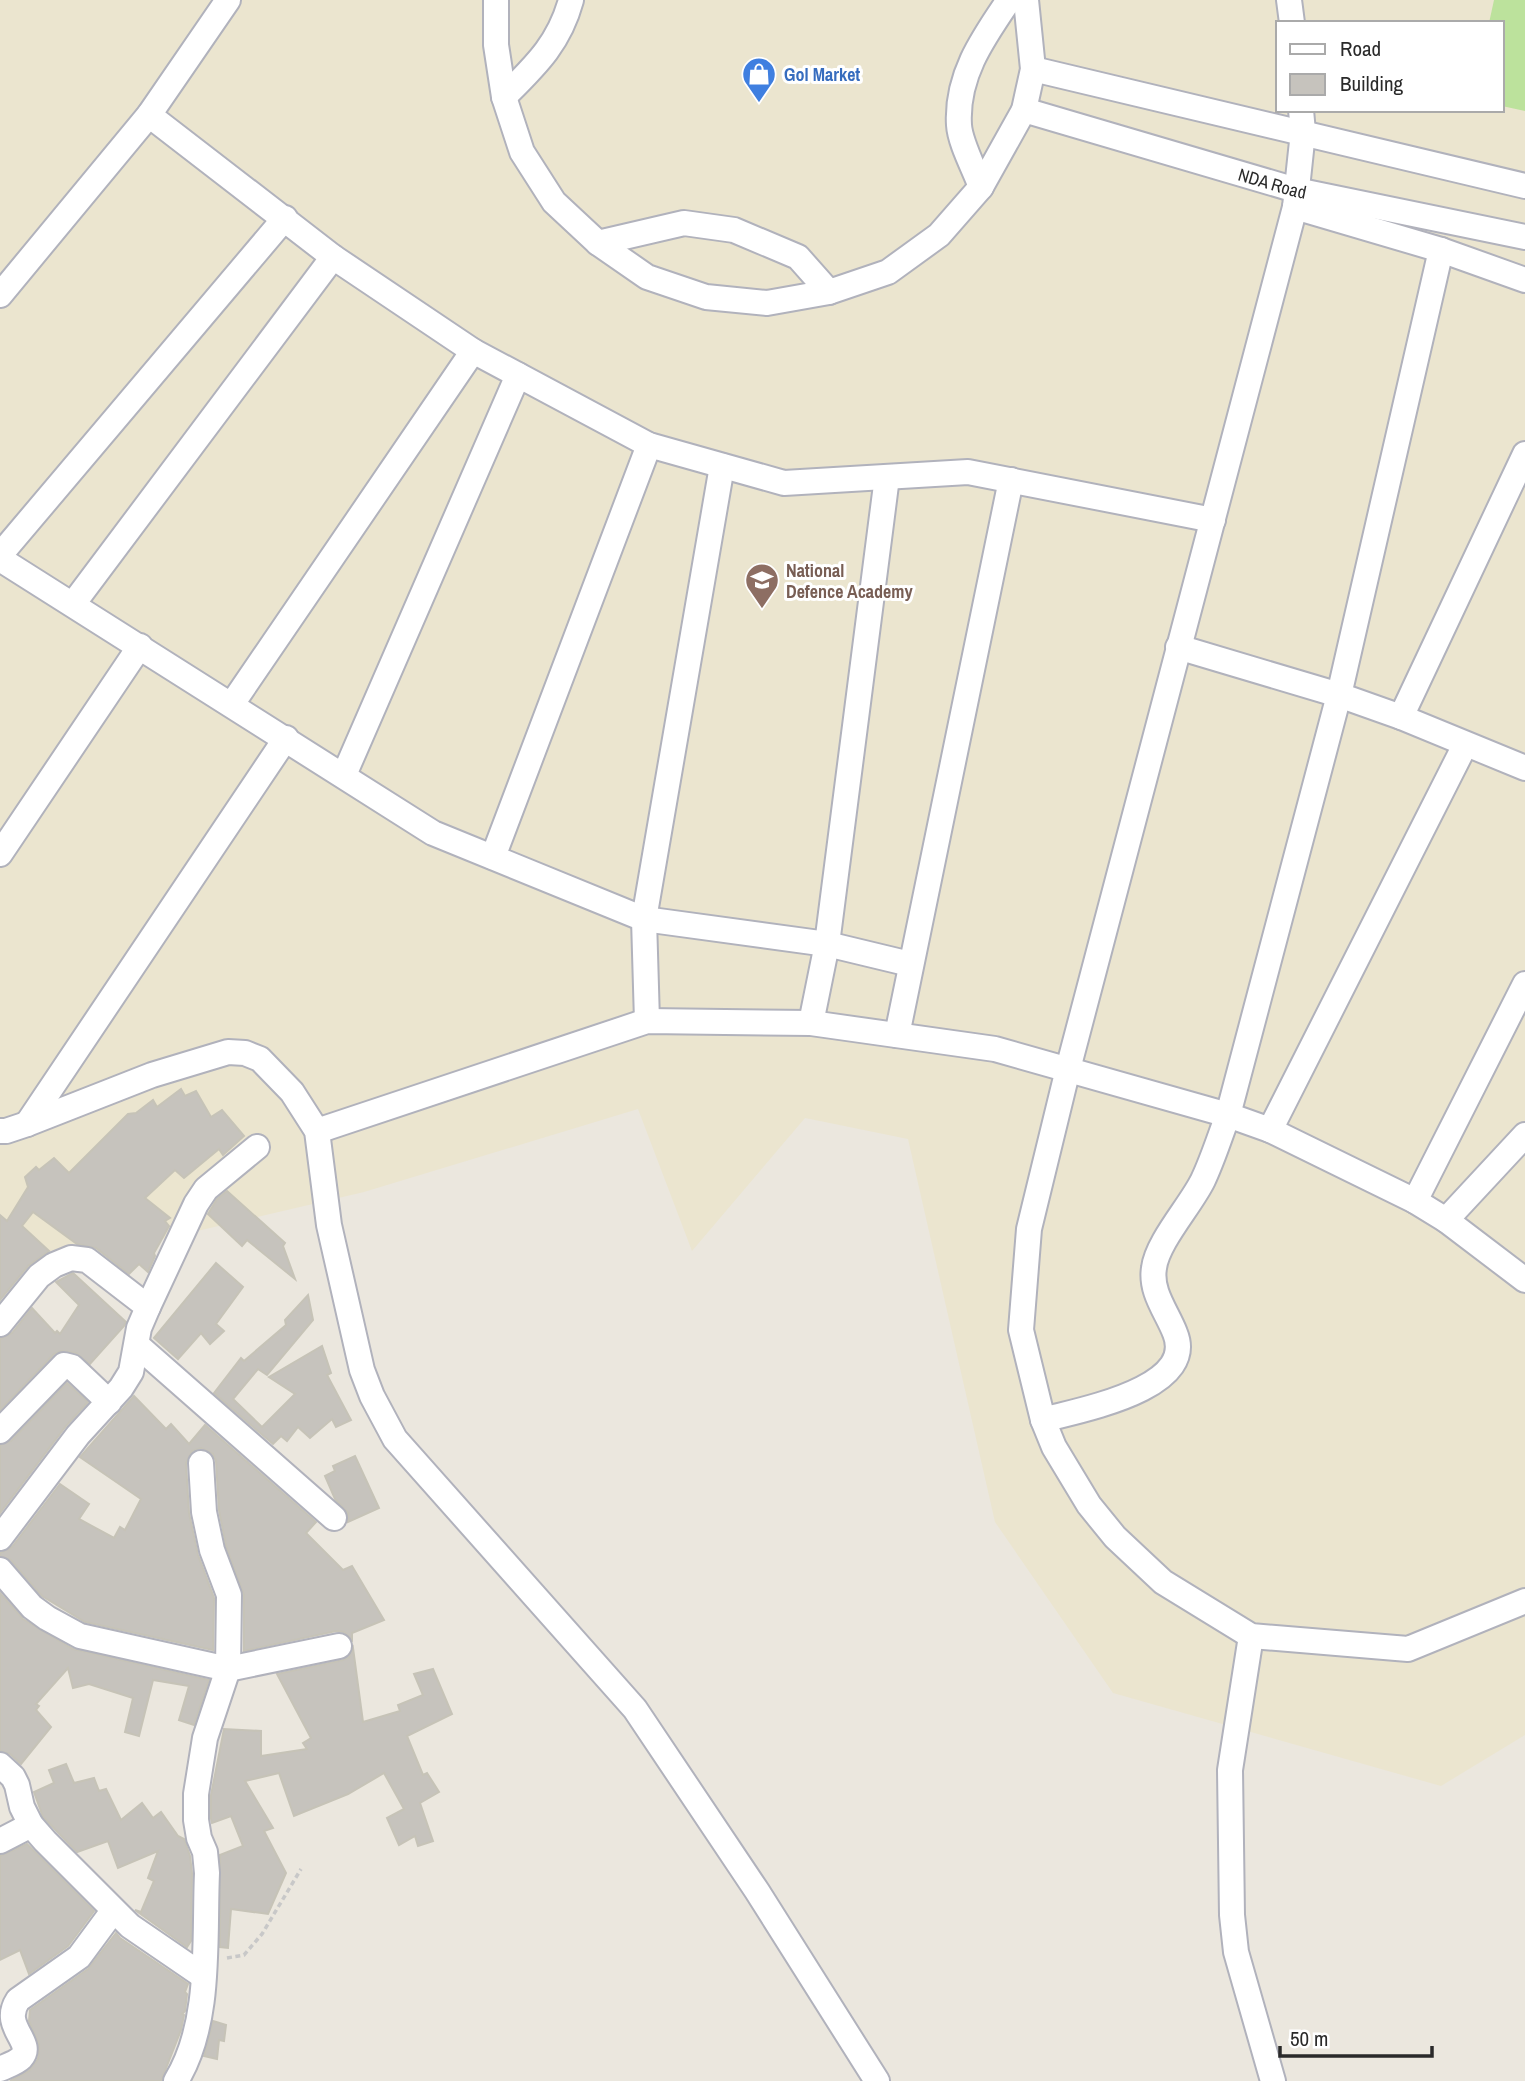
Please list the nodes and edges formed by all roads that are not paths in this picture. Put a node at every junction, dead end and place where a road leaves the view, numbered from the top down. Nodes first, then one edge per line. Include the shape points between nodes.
1 (228, 0) edge
2 (496, 0) edge
3 (571, 0) edge
4 (1009, 0) edge
5 (1026, 0) edge
6 (1289, 0) edge
7 (1292, 21) edge
8 (1033, 69) junction
9 (504, 97) junction
10 (1024, 110) junction
11 (149, 115) junction
12 (1302, 121) edge
13 (1525, 186) edge
14 (981, 187) junction
15 (1296, 198) junction
16 (285, 218) junction
17 (1525, 237) edge
18 (598, 243) junction
19 (1441, 250) junction
20 (333, 257) junction
21 (1525, 280) edge
22 (829, 292) junction
23 (0, 295) edge
24 (474, 351) junction
25 (518, 375) junction
26 (649, 445) junction
27 (1525, 454) edge
28 (722, 466) junction
29 (887, 477) junction
30 (1011, 481) junction
31 (1213, 520) junction
32 (0, 557) edge
33 (73, 604) junction
34 (140, 646) junction
35 (1178, 647) junction
36 (1339, 695) junction
37 (232, 704) junction
38 (1402, 717) junction
39 (286, 738) junction
40 (1465, 745) junction
41 (1525, 768) edge
42 (344, 775) junction
43 (0, 854) edge
44 (493, 857) junction
45 (643, 919) junction
46 (827, 944) junction
47 (910, 964) junction
48 (1525, 984) edge
49 (647, 1021) junction
50 (811, 1023) junction
51 (897, 1035) junction
52 (1068, 1069) junction
53 (1228, 1115) junction
54 (26, 1124) junction
55 (1270, 1130) junction
56 (0, 1131) edge
57 (317, 1131) junction
58 (1525, 1135) edge
59 (257, 1147) dead end
60 (1415, 1201) junction
61 (1446, 1220) junction
62 (1525, 1280) edge
63 (148, 1307) junction
64 (0, 1324) edge
65 (137, 1345) junction
66 (109, 1402) junction
67 (1043, 1420) junction
68 (0, 1432) edge
69 (201, 1463) dead end
70 (334, 1518) dead end
71 (0, 1538) edge
72 (0, 1570) edge
73 (1525, 1601) edge
74 (1251, 1636) junction
75 (339, 1646) dead end
76 (228, 1668) junction
77 (0, 1765) edge
78 (31, 1825) junction
79 (0, 1841) edge
80 (113, 1911) junction
81 (203, 1966) junction
82 (0, 2069) edge
83 (177, 2081) edge
84 (877, 2081) edge
85 (1273, 2081) edge

1 - 11 street
2 - 9 street via 496,45
3 - 9 street via 544,57
4 - 14 street via 979,43 962,83 959,126
5 - 8 street
6 - 7 street
8 - 10 street
8 - 12 street
9 - 18 street via 522,152 554,202
10 - 14 street
10 - 15 street, NDA Road
11 - 16 street
11 - 23 street
12 - 13 street
12 - 15 street
14 - 22 street via 939,236 888,272
15 - 17 street, NDA Road
15 - 19 street
15 - 31 street
16 - 20 street
16 - 32 street
18 - 22 street via 647,277 706,297 767,303
18 - 22 street via 684,223 734,230 799,257
19 - 21 street
19 - 36 street
20 - 24 street
20 - 33 street
24 - 25 street
24 - 37 street
25 - 26 street
25 - 42 street
26 - 28 street
26 - 44 street
27 - 38 street
28 - 29 street via 784,483
28 - 45 street
29 - 30 street via 968,472
29 - 46 street
30 - 31 street
30 - 47 street
31 - 35 street
32 - 33 street
33 - 34 street
34 - 37 street
34 - 43 street
35 - 36 street
35 - 52 street
36 - 38 street
36 - 53 street
37 - 39 street
38 - 40 street
39 - 42 street
39 - 54 street
40 - 41 street
40 - 55 street
42 - 44 street via 433,833
44 - 45 street
45 - 46 street
45 - 49 street
46 - 47 street
46 - 50 street
47 - 51 street
48 - 60 street
49 - 50 street
49 - 57 street
50 - 51 street
51 - 52 street via 995,1049
52 - 53 street
52 - 67 street via 1029,1229 1021,1330
53 - 55 street
53 - 67 street via 1203,1181 1154,1268 1154,1288 1176,1335 1178,1354 1173,1364 1160,1379 1122,1398
54 - 56 street
54 - 57 street via 152,1075 228,1052 260,1059 292,1092
55 - 60 street
57 - 84 street via 329,1225 362,1370 395,1439 635,1709
58 - 61 street
59 - 63 street via 206,1189
60 - 61 street
61 - 62 street
63 - 64 street via 87,1261 71,1258 38,1276
63 - 65 street
65 - 66 street via 131,1372
65 - 70 street
66 - 68 street via 72,1367 64,1365
66 - 71 street via 78,1435
67 - 74 street via 1089,1506 1115,1537 1163,1582
69 - 76 street via 212,1550 229,1595
72 - 76 street via 32,1607 80,1636
73 - 74 street via 1408,1649
74 - 85 street via 1230,1770 1232,1914 1236,1952
75 - 76 street
76 - 81 street via 205,1738 196,1794 196,1820 207,1873
77 - 78 street via 18,1785
78 - 79 street
78 - 80 street
80 - 81 street via 130,1926
80 - 82 street via 79,1956 10,2008 9,2019 24,2051 21,2058
81 - 83 street via 200,2017 188,2062

